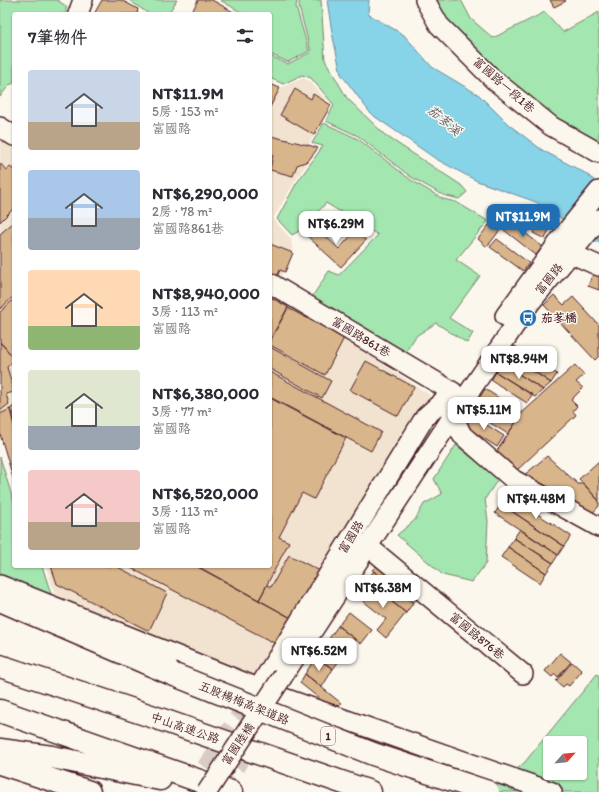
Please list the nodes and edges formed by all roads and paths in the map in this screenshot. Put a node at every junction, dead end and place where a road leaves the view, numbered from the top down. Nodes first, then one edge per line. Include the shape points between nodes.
1 (82, 0) edge
2 (425, 0) edge
3 (79, 12) edge
4 (599, 153) edge
5 (599, 191) edge
6 (599, 219) edge
7 (568, 243) junction
8 (599, 266) edge
9 (272, 284) edge
10 (453, 392) junction
11 (453, 416) junction
12 (599, 527) edge
13 (375, 552) junction
14 (0, 585) edge
15 (0, 600) edge
16 (0, 614) edge
17 (320, 619) junction
18 (0, 660) edge
19 (0, 666) edge
20 (172, 674) junction
21 (523, 674) dead end
22 (283, 676) joint
23 (258, 689) junction
24 (278, 696) junction
25 (0, 711) edge
26 (151, 716) junction
27 (0, 750) edge
28 (0, 763) edge
29 (90, 792) edge
30 (207, 792) edge
31 (222, 792) edge
32 (231, 792) edge
33 (370, 792) edge
34 (488, 792) edge
35 (552, 792) edge

1 - 3 street
2 - 4 street, 富國路一段1巷 via 439,25 494,80 551,126
5 - 7 street
6 - 7 street
7 - 8 street
7 - 10 street, 富國路 via 520,294
7 - 11 street, 富國路
9 - 10 street, 富國路861巷
10 - 11 street
10 - 17 street, 富國路
10 - 23 street, 富國路 via 425,417
11 - 12 street via 462,435 514,480
11 - 13 street, 富國路 via 448,444
11 - 17 street, 富國路
13 - 21 street, 富國路876巷
13 - 24 street, 富國路
14 - 23 street
15 - 20 highway
16 - 20 highway, 五股楊梅高架道路 / 1
17 - 22 street, 富國路
18 - 26 highway
19 - 26 highway, 中山高速公路
20 - 34 highway, 五股楊梅高架道路 / 1, bridge via 373,754
22 - 30 street, 富國陸橋, bridge
23 - 24 street
24 - 35 street
25 - 32 highway
26 - 33 highway, 中山高速公路
27 - 31 highway via 52,757
28 - 29 highway

